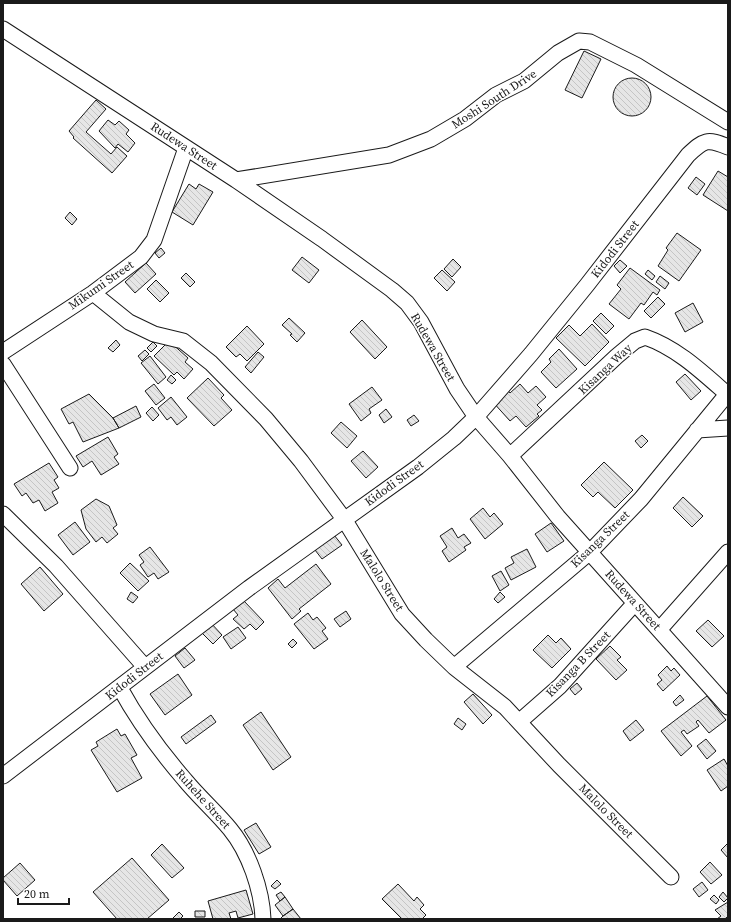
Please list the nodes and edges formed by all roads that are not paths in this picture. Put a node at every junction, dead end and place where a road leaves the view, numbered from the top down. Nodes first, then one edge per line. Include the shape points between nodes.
1 (3, 29) edge
2 (728, 122) edge
3 (728, 147) edge
4 (186, 148) junction
5 (236, 180) junction
6 (93, 293) junction
7 (3, 352) edge
8 (3, 364) edge
9 (728, 393) edge
10 (476, 417) junction
11 (728, 428) edge
12 (698, 430) junction
13 (510, 456) junction
14 (70, 468) dead end
15 (3, 514) edge
16 (344, 519) junction
17 (590, 552) junction
18 (728, 552) edge
19 (635, 604) junction
20 (660, 630) junction
21 (145, 667) junction
22 (454, 667) junction
23 (120, 688) junction
24 (728, 707) edge
25 (519, 722) junction
26 (3, 776) edge
27 (671, 877) dead end
28 (263, 919) edge

1 - 4 street, Rudewa Street
2 - 5 street, Moshi South Drive via 636,65 590,42 579,40 558,53 524,81 496,95 465,119 431,139 389,155
3 - 10 street, Kidodi Street via 713,141 700,144 688,155 587,285
4 - 5 street, Rudewa Street
4 - 6 street, Mikumi Street via 154,240 141,257
5 - 10 street, Rudewa Street via 322,239 407,303 421,322 457,389
6 - 7 street, Mikumi Street
6 - 16 street, Malolo Street via 129,322 154,334 183,342 212,363 301,460
8 - 14 street
9 - 12 street, Kisanga Street
9 - 13 street, Kisanga Way via 687,359 657,341 645,337 635,341 617,356
10 - 13 street, Rudewa Street
10 - 16 street, Kidodi Street via 418,467
11 - 12 street
12 - 17 street, Kisanga Street via 641,499
13 - 17 street, Rudewa Street via 558,517
15 - 21 street via 56,566
16 - 21 street, Kidodi Street
16 - 22 street, Malolo Street via 402,614
17 - 19 street, Rudewa Street
17 - 22 street, Kisanga Street
18 - 20 street
19 - 20 street, Rudewa Street
19 - 25 street, Kisanga B Street via 560,686
20 - 24 street, Rudewa Street
21 - 23 street, Kidodi Street
22 - 25 street, Malolo Street via 491,694
23 - 26 street, Kidodi Street
23 - 28 street, Ruhehe Street via 152,740 231,830 252,867 263,907
25 - 27 street, Malolo Street

